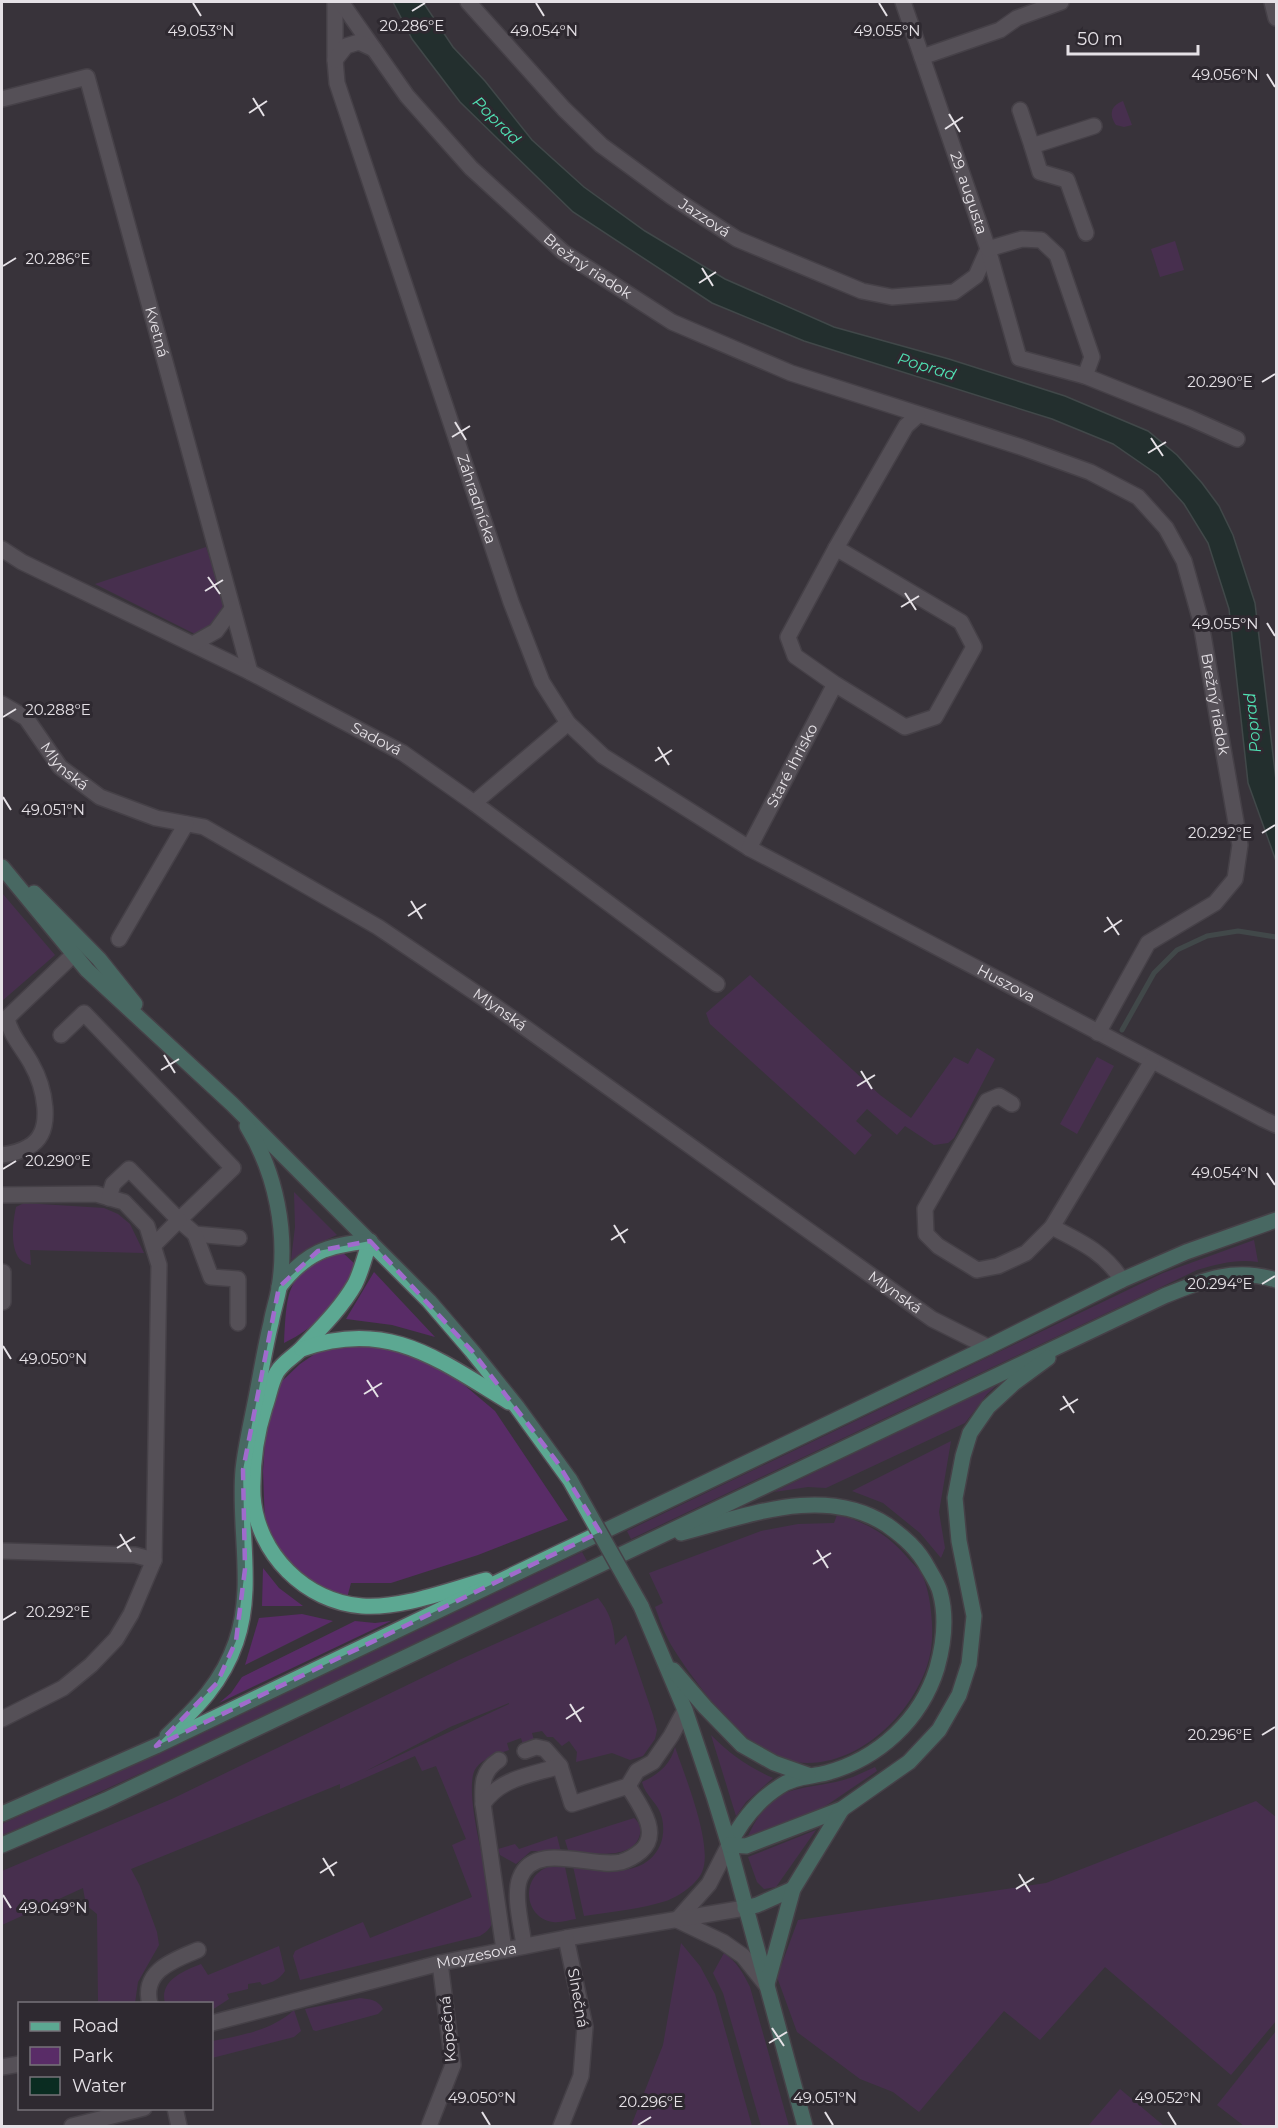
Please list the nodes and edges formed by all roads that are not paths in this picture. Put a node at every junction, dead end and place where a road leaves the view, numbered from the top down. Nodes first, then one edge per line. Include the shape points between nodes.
1 (335, 2) edge
2 (341, 2) edge
3 (468, 2) edge
4 (903, 2) edge
5 (1061, 2) edge
6 (1272, 2) edge
7 (1276, 18) edge
8 (375, 50) junction
9 (922, 57) junction
10 (335, 60) junction
11 (2, 99) edge
12 (1020, 110) dead end
13 (1094, 126) dead end
14 (1032, 146) junction
15 (1086, 233) dead end
16 (988, 249) junction
17 (1085, 376) junction
18 (918, 415) junction
19 (1237, 440) dead end
20 (836, 548) junction
21 (2, 549) edge
22 (232, 609) junction
23 (193, 644) junction
24 (250, 672) junction
25 (835, 684) junction
26 (2, 704) edge
27 (568, 723) junction
28 (474, 803) junction
29 (186, 824) junction
30 (749, 848) junction
31 (2, 860) edge
32 (2, 867) edge
33 (119, 939) dead end
34 (73, 955) junction
35 (717, 984) dead end
36 (1098, 1033) junction
37 (61, 1035) dead end
38 (165, 1041) junction
39 (1152, 1061) junction
40 (232, 1104) junction
41 (1012, 1104) dead end
42 (1270, 1122) edge
43 (1276, 1130) edge
44 (2, 1155) edge
45 (2, 1195) edge
46 (110, 1198) junction
47 (179, 1220) junction
48 (1276, 1220) edge
49 (1052, 1227) junction
50 (195, 1234) junction
51 (239, 1238) dead end
52 (370, 1241) junction
53 (154, 1245) junction
54 (3, 1272) dead end
55 (1122, 1280) junction
56 (1276, 1280) edge
57 (279, 1287) junction
58 (3, 1302) dead end
59 (238, 1323) dead end
60 (1078, 1335) junction
61 (988, 1347) junction
62 (301, 1349) junction
63 (517, 1407) junction
64 (646, 1542) junction
65 (2, 1551) edge
66 (154, 1560) junction
67 (524, 1569) junction
68 (666, 1662) junction
69 (685, 1710) junction
70 (2, 1719) edge
71 (156, 1746) junction
72 (525, 1751) dead end
73 (499, 1760) dead end
74 (560, 1766) junction
75 (808, 1775) junction
76 (628, 1786) junction
77 (483, 1804) junction
78 (842, 1809) junction
79 (2, 1814) edge
80 (2, 1845) edge
81 (729, 1845) junction
82 (793, 1889) junction
83 (745, 1908) junction
84 (677, 1920) junction
85 (566, 1938) junction
86 (524, 1946) junction
87 (198, 1950) dead end
88 (504, 1950) junction
89 (440, 1963) junction
90 (767, 1986) junction
91 (149, 2002) edge
92 (213, 2023) edge
93 (18, 2064) edge
94 (2, 2067) edge
95 (140, 2110) edge
96 (175, 2110) edge
97 (72, 2127) edge
98 (179, 2127) edge
99 (429, 2127) edge
100 (561, 2127) edge
101 (805, 2127) edge

1 - 10 street, Záhradnícka
2 - 8 street, Brežný riadok
3 - 16 street, Jazzová via 601,145 737,239 862,291 892,297 954,292 976,276
4 - 9 street, 29. augusta
5 - 9 street via 1017,18 1000,30
6 - 7 street
8 - 10 street via 359,42 346,46
8 - 18 street, Brežný riadok via 407,96 471,168 563,252 672,322 791,373
9 - 16 street, 29. augusta
10 - 27 street, Záhradnícka via 337,83 511,603 542,682
11 - 22 street, Kvetná via 87,77
12 - 14 street
13 - 14 street
14 - 15 street via 1040,172 1067,180
16 - 17 street, 29. augusta via 1019,358
16 - 17 street, 29. augusta via 1022,238 1041,240 1057,255 1092,357
17 - 19 street, 29. augusta
18 - 20 street via 906,426
18 - 36 street, Brežný riadok via 1090,472 1138,497 1166,528 1184,561 1200,618 1240,845 1235,879 1215,903 1148,943
20 - 25 street via 788,637 795,656
20 - 25 street via 961,622 974,647 935,717 905,727
21 - 23 street, Sadová
22 - 23 street via 216,631
22 - 24 street, Kvetná
23 - 24 street, Sadová
24 - 28 street, Sadová via 403,753
25 - 30 street, Staré ihrisko
26 - 29 street, Mlynská via 26,718 60,766 100,797 156,818
27 - 28 street
27 - 30 street, Záhradnícka via 603,756
28 - 35 street, Sadová
29 - 33 street
29 - 61 street, Mlynská via 204,827 378,927 495,1006 932,1319
30 - 36 street, Huszova
31 - 38 main road via 99,959
32 - 34 main road
34 - 38 main road
34 - 44 street via 8,1018 44,1094 46,1119 30,1147
36 - 39 street, Huszova
37 - 47 street via 84,1012 233,1168
38 - 40 main road
39 - 42 street, Huszova
39 - 49 street
40 - 52 main road
40 - 57 main road via 257,1144 272,1182 279,1216
41 - 49 street via 999,1096 987,1101 925,1209 926,1234 977,1270 998,1266 1026,1253
42 - 43 street, Huszova
45 - 46 street via 96,1194
46 - 47 street via 113,1184 129,1169
46 - 53 street via 124,1202 147,1226
47 - 50 street
47 - 53 street
48 - 55 main road
49 - 55 street via 1093,1249 1112,1264
50 - 51 street
50 - 59 street via 211,1277 238,1279
52 - 57 main road via 318,1251 303,1260
52 - 62 main road via 350,1292
52 - 63 main road via 452,1326
53 - 66 street via 159,1265
54 - 58 street
55 - 61 main road
56 - 60 main road via 1230,1274 1199,1281
57 - 71 main road via 243,1470 241,1521 245,1569 236,1641 217,1683
60 - 64 main road
60 - 78 main road via 1014,1383 988,1407 970,1433 955,1498 974,1616 969,1664 959,1695 939,1730 909,1762
61 - 67 main road
62 - 63 main road via 341,1338 402,1344 430,1355
62 - 67 main road via 276,1372 257,1431 253,1497 268,1545 285,1568 306,1587 328,1599 363,1606 403,1602
63 - 68 main road, bridge via 570,1480 641,1606
64 - 75 main road via 785,1507 830,1505 874,1517 904,1536 923,1558 940,1590 945,1628 937,1669 921,1704 897,1735 864,1759
64 - 80 main road via 117,1795
65 - 66 street via 135,1555
66 - 70 street via 132,1614 91,1665 63,1688
67 - 71 main road
68 - 69 main road
68 - 75 main road via 742,1745 774,1763
69 - 76 street via 653,1762 637,1771
69 - 81 main road
71 - 79 main road
72 - 74 street via 545,1749
73 - 77 street via 489,1767 482,1782
74 - 76 street via 572,1804
74 - 77 street via 501,1784
75 - 81 main road via 780,1785 759,1802
76 - 86 street via 646,1816 650,1832 646,1846 619,1862 549,1858 531,1863 520,1876 517,1891
77 - 88 street
78 - 81 main road via 746,1846
78 - 82 main road
81 - 83 main road
81 - 84 street via 709,1884
82 - 83 main road
82 - 90 main road
83 - 84 street, Moyzesova
83 - 90 main road
84 - 85 street, Moyzesova
84 - 90 street via 743,1956
85 - 86 street, Moyzesova
85 - 100 street, Slnečná via 585,2027 581,2076
86 - 88 street, Moyzesova
87 - 91 street via 160,1969 147,1993
88 - 89 street, Moyzesova
89 - 92 street, Moyzesova
89 - 99 street, Kopečná via 453,2065
90 - 101 main road
93 - 94 street
95 - 97 street
96 - 98 street

